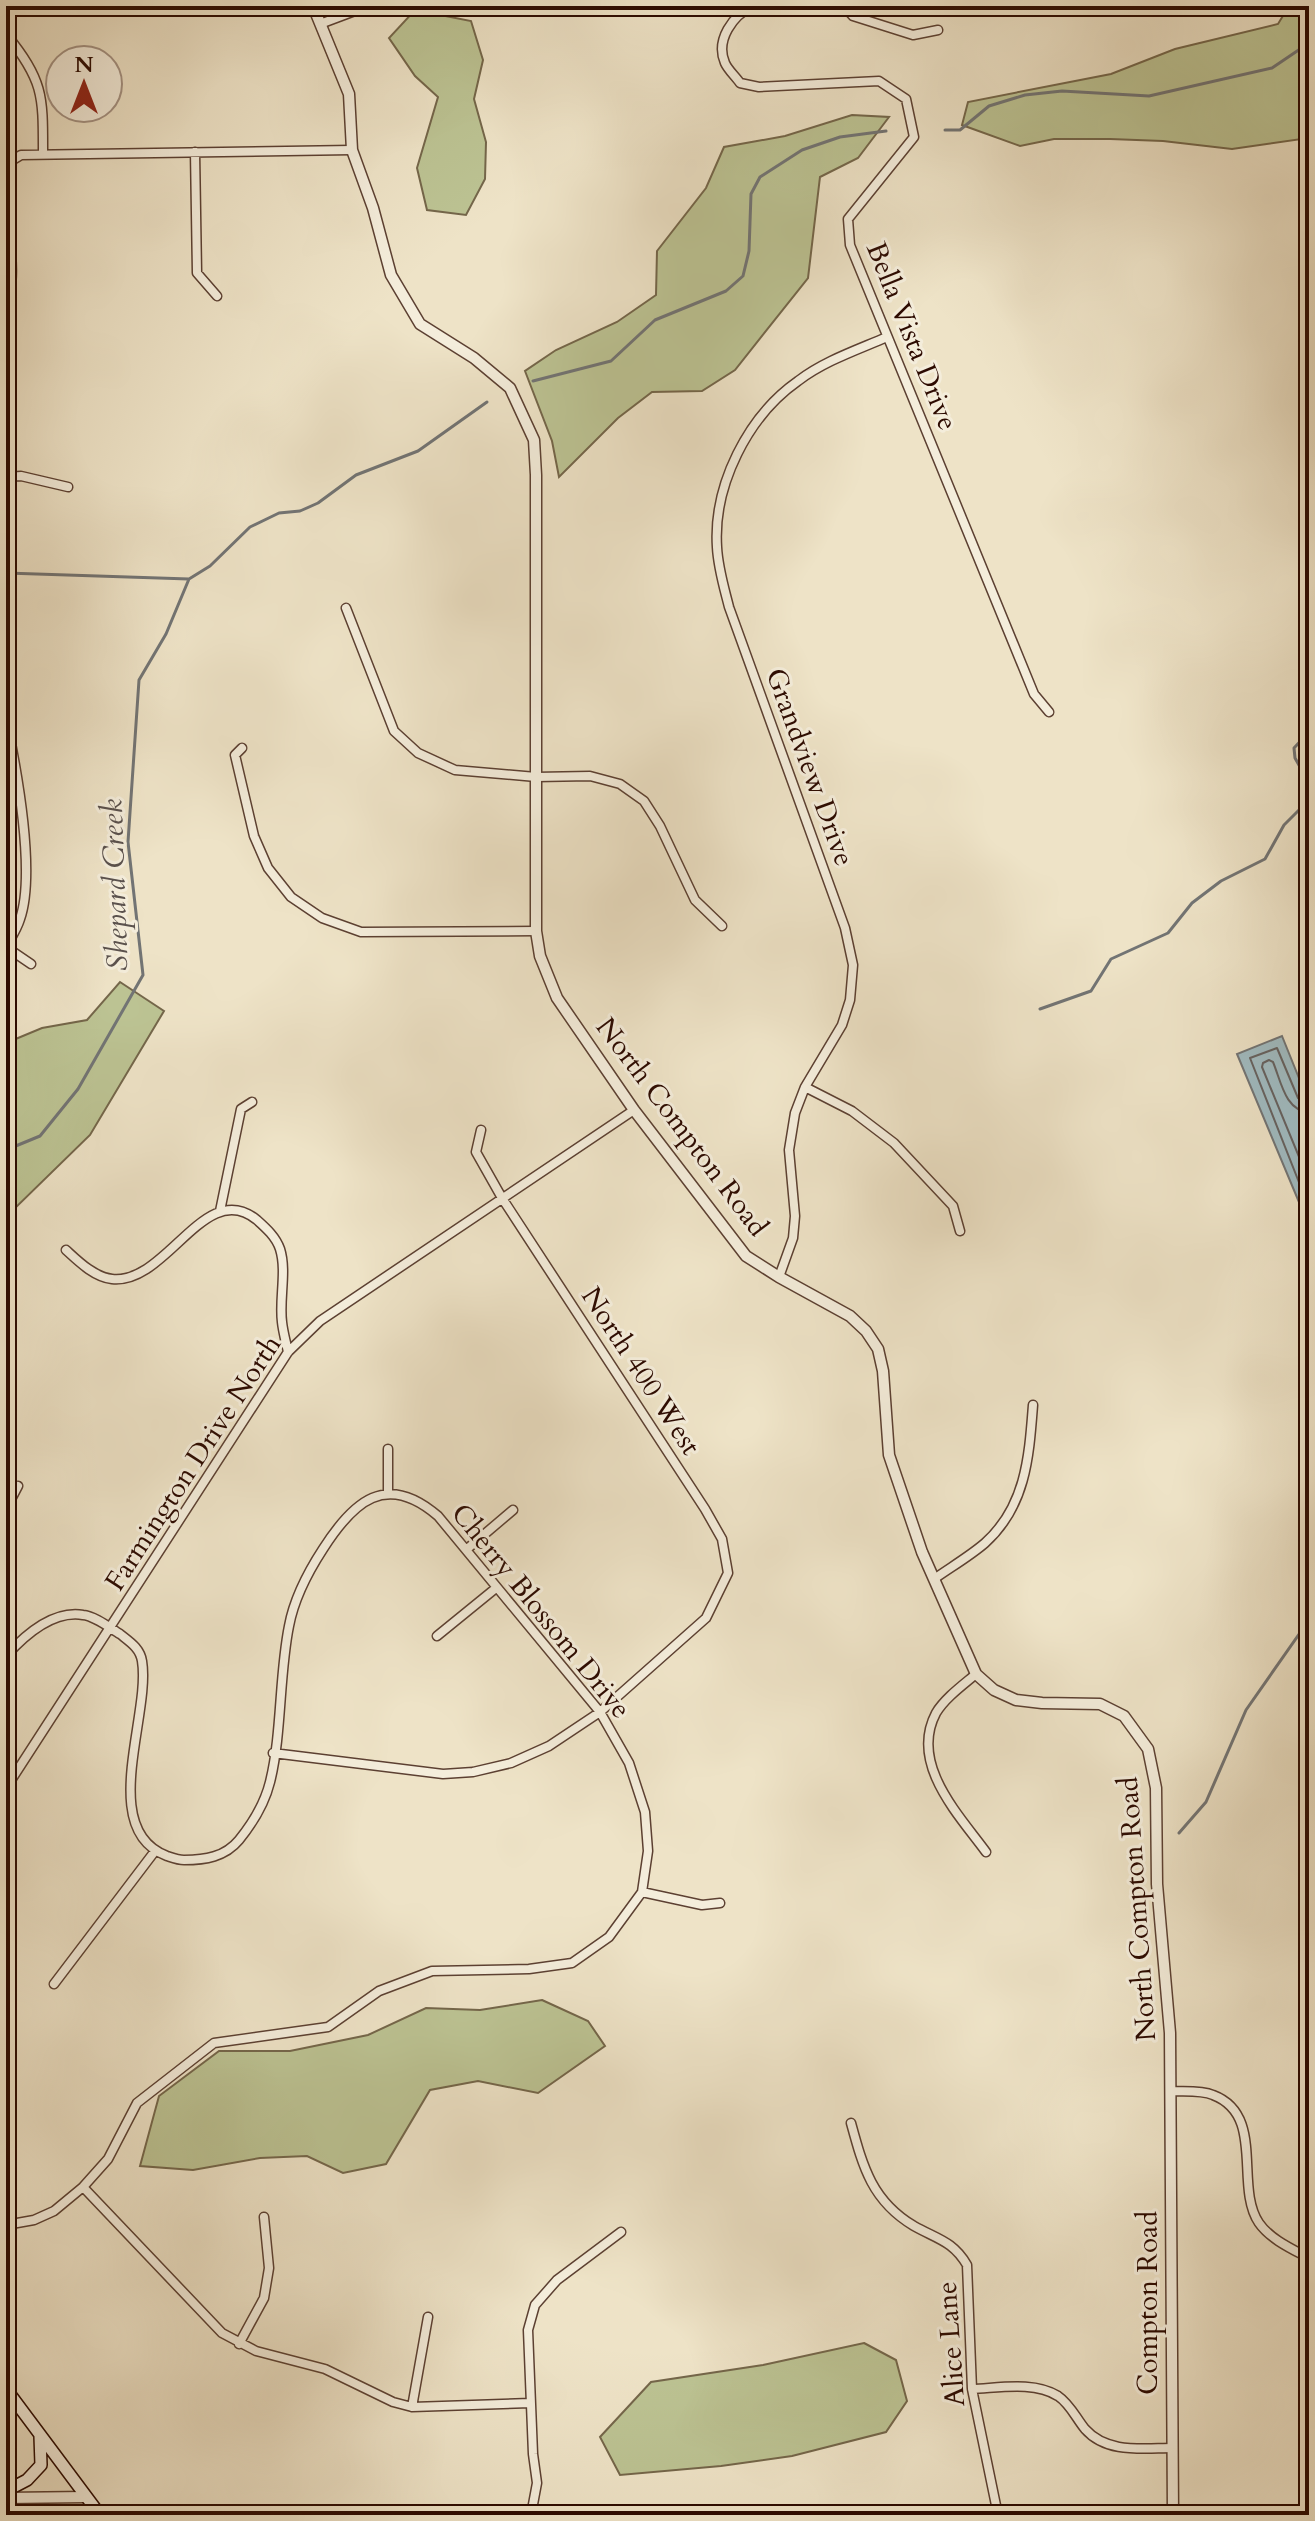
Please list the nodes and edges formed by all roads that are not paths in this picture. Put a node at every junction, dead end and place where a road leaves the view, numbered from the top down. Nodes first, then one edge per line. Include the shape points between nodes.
1 (313, 6) edge
2 (368, 6) edge
3 (753, 6) edge
4 (844, 6) edge
5 (320, 24) junction
6 (938, 30) dead end
7 (6, 34) edge
8 (352, 150) junction
9 (195, 152) junction
10 (43, 154) junction
11 (6, 164) edge
12 (6, 230) edge
13 (217, 296) dead end
14 (6, 325) edge
15 (887, 337) junction
16 (6, 477) edge
17 (68, 487) dead end
18 (346, 608) dead end
19 (1049, 712) dead end
20 (6, 718) edge
21 (242, 748) dead end
22 (536, 777) junction
23 (722, 926) dead end
24 (536, 931) junction
25 (6, 947) edge
26 (31, 964) dead end
27 (805, 1087) junction
28 (252, 1102) dead end
29 (634, 1110) junction
30 (481, 1130) dead end
31 (502, 1198) junction
32 (220, 1211) junction
33 (960, 1231) dead end
34 (66, 1250) dead end
35 (779, 1277) junction
36 (288, 1352) junction
37 (1033, 1405) dead end
38 (388, 1449) dead end
39 (18, 1486) dead end
40 (388, 1494) junction
41 (6, 1509) edge
42 (513, 1510) dead end
43 (467, 1549) junction
44 (934, 1579) junction
45 (496, 1588) junction
46 (110, 1628) junction
47 (437, 1636) dead end
48 (7, 1652) edge
49 (976, 1674) junction
50 (600, 1712) junction
51 (273, 1753) junction
52 (6, 1788) edge
53 (155, 1851) junction
54 (986, 1852) dead end
55 (642, 1892) junction
56 (720, 1903) dead end
57 (54, 1984) dead end
58 (1170, 2091) junction
59 (851, 2123) dead end
60 (83, 2187) junction
61 (264, 2217) dead end
62 (6, 2225) edge
63 (621, 2232) dead end
64 (1309, 2258) edge
65 (428, 2317) dead end
66 (239, 2344) junction
67 (6, 2389) edge
68 (972, 2389) junction
69 (530, 2403) junction
70 (412, 2407) junction
71 (40, 2436) junction
72 (1173, 2448) junction
73 (6, 2491) edge
74 (86, 2497) junction
75 (6, 2498) edge
76 (100, 2515) edge
77 (531, 2515) edge
78 (998, 2515) edge
79 (1173, 2515) edge

1 - 5 street, North Compton Road
2 - 5 street
3 - 15 street, Bella Vista Drive via 729,24 723,44 724,62 740,83 759,87 879,81 906,99 914,137 848,219 850,245
4 - 6 street via 853,16 913,35
5 - 8 street, North Compton Road via 349,94
7 - 10 street via 41,91
8 - 9 street
8 - 22 street, North Compton Road via 391,275 420,324 510,388 534,440
9 - 10 street
9 - 13 street via 197,273
10 - 11 street via 21,155
12 - 14 street via 13,282
15 - 19 street, Bella Vista Drive via 1034,694
15 - 27 street, Grandview Drive via 829,362 775,400 740,449 719,511 717,544 729,607 845,928 853,965 842,1025
16 - 17 street
18 - 22 street via 394,731 418,753 455,770
20 - 25 street via 20,797 26,885 20,919
21 - 24 street via 235,755 241,785 268,868 291,897 322,918 361,932
22 - 23 street via 590,776 620,784 644,801 695,900
22 - 24 street, North Compton Road
24 - 29 street, North Compton Road via 557,998
25 - 26 street
27 - 33 street via 852,1111 894,1143 953,1206
27 - 35 street, Grandview Drive via 789,1150 793,1238
28 - 32 street via 241,1109
29 - 31 street, Farmington Drive North
29 - 35 street, North Compton Road via 746,1256
30 - 31 street, North 400 West via 476,1152
31 - 36 street, Farmington Drive North via 320,1321
31 - 50 street, North 400 West via 722,1539 728,1573 706,1618
32 - 34 street via 197,1223 139,1275 111,1279
32 - 36 street via 248,1213 280,1248
35 - 44 street, North Compton Road via 850,1316 878,1349 889,1455
36 - 46 street, Farmington Drive North
37 - 44 street via 1022,1490 1007,1518 985,1543
38 - 40 street
39 - 41 street
40 - 43 street, Cherry Blossom Drive via 429,1508
40 - 51 street via 364,1501 347,1514 300,1593 289,1624
42 - 43 street
43 - 45 street, Cherry Blossom Drive
44 - 49 street, North Compton Road
45 - 47 street
45 - 50 street, Cherry Blossom Drive
46 - 48 street via 83,1615 60,1617 39,1626
46 - 52 street, Farmington Drive North
46 - 53 street via 134,1644 141,1656 144,1677 130,1797 132,1818
49 - 54 street via 936,1713 930,1760 941,1790
49 - 58 street, North Compton Road via 1016,1700 1100,1704 1124,1716 1148,1749 1156,1788
50 - 51 street via 549,1746 473,1772 443,1774
50 - 55 street, Cherry Blossom Drive via 629,1763 645,1812 648,1851
51 - 53 street via 269,1783 237,1843 213,1858 180,1860
53 - 57 street
55 - 56 street via 702,1905
55 - 60 street via 609,1937 572,1963 432,1971 379,1991 328,2027 214,2043 137,2103 108,2159
58 - 64 street via 1212,2094 1229,2105 1247,2140 1248,2203 1260,2225
58 - 72 street, Compton Road
59 - 68 street, Alice Lane via 864,2171 888,2206 958,2250 967,2265
60 - 62 street via 54,2211
60 - 66 street via 222,2333
61 - 66 street via 269,2268 264,2298
63 - 69 street via 557,2280 535,2305 528,2330
65 - 70 street
66 - 70 street via 325,2369
67 - 71 main road
68 - 72 street via 1042,2389 1058,2396 1102,2442 1123,2448
68 - 78 street, Alice Lane
69 - 70 street
69 - 77 street via 537,2483
71 - 73 main road via 41,2465
71 - 74 main road
72 - 79 street, Compton Road
74 - 75 street
74 - 76 main road

